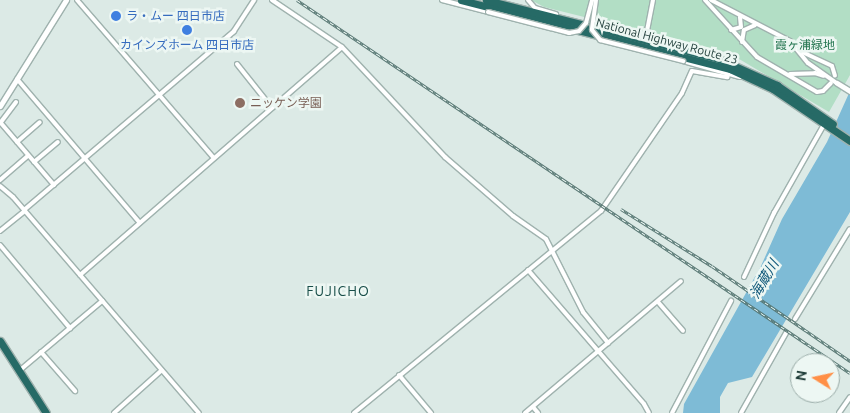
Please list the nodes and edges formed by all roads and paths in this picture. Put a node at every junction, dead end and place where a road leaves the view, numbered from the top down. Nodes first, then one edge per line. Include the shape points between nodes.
1 (66, 0) edge
2 (78, 0) edge
3 (254, 0) edge
4 (272, 0) edge
5 (442, 0) edge
6 (461, 0) edge
7 (486, 0) edge
8 (528, 0) edge
9 (592, 0) edge
10 (596, 0) edge
11 (653, 0) edge
12 (705, 0) edge
13 (711, 0) edge
14 (738, 15) junction
15 (759, 26) junction
16 (598, 28) junction
17 (731, 30) junction
18 (743, 44) junction
19 (342, 47) junction
20 (798, 50) junction
21 (719, 59) junction
22 (237, 64) dead end
23 (729, 73) junction
24 (786, 73) junction
25 (835, 76) dead end
26 (16, 79) junction
27 (837, 83) junction
28 (831, 84) dead end
29 (850, 91) edge
30 (158, 95) junction
31 (788, 99) junction
32 (16, 102) dead end
33 (0, 106) edge
34 (272, 108) junction
35 (1, 122) edge
36 (40, 122) dead end
37 (827, 123) junction
38 (850, 135) edge
39 (850, 141) edge
40 (17, 142) junction
41 (58, 142) dead end
42 (28, 156) junction
43 (85, 158) junction
44 (214, 158) junction
45 (34, 162) junction
46 (0, 180) edge
47 (54, 185) junction
48 (0, 186) edge
49 (24, 210) junction
50 (140, 222) junction
51 (850, 229) edge
52 (0, 231) edge
53 (0, 245) edge
54 (553, 249) junction
55 (528, 270) junction
56 (80, 275) junction
57 (744, 277) dead end
58 (681, 281) dead end
59 (102, 300) junction
60 (731, 301) dead end
61 (658, 302) junction
62 (795, 319) dead end
63 (70, 328) junction
64 (683, 331) dead end
65 (786, 332) dead end
66 (0, 341) edge
67 (608, 343) junction
68 (598, 351) junction
69 (41, 352) junction
70 (162, 370) junction
71 (19, 371) junction
72 (400, 375) junction
73 (75, 391) dead end
74 (850, 397) edge
75 (533, 406) junction
76 (46, 413) edge
77 (114, 413) edge
78 (199, 413) edge
79 (354, 413) edge
80 (431, 413) edge
81 (525, 413) edge
82 (538, 413) edge
83 (648, 413) edge
84 (672, 413) edge
85 (741, 413) edge
86 (839, 413) edge

1 - 26 street
2 - 30 street
3 - 30 street via 234,31
4 - 19 street
5 - 9 street, bridge via 569,33 579,31 586,23
6 - 31 highway, National Highway Route 23 via 714,63 753,78
7 - 16 highway, National Highway Route 23
8 - 16 street via 535,8
10 - 23 street, bridge via 592,30 600,40
11 - 21 street via 646,26 650,35
12 - 17 street
13 - 14 street
14 - 15 street
14 - 17 street via 741,27
15 - 18 street via 744,30
15 - 20 street via 790,41
16 - 21 highway, National Highway Route 23
17 - 18 street
18 - 24 street via 757,58
19 - 34 street
19 - 54 street via 445,156 513,216 546,239
20 - 25 street via 832,66
20 - 27 street via 808,63
21 - 37 highway, National Highway Route 23 via 777,85
22 - 34 street
23 - 31 street
23 - 54 street via 727,77 692,73 605,207
24 - 27 street via 815,73
24 - 28 street via 817,92
26 - 33 street
26 - 43 street
27 - 29 street
30 - 43 street
30 - 44 street
31 - 37 highway, National Highway Route 23
32 - 35 street
34 - 44 street
35 - 40 street
36 - 40 street
37 - 38 highway, National Highway Route 23
37 - 39 highway, National Highway Route 23
37 - 57 street via 774,214
40 - 42 street
41 - 45 street
42 - 45 street
42 - 46 street
43 - 47 street
43 - 50 street
44 - 50 street
45 - 47 street
47 - 49 street
48 - 49 street
49 - 52 street
49 - 56 street
50 - 56 street
51 - 62 street
53 - 63 street
54 - 55 street
54 - 67 street via 583,312
55 - 68 street
55 - 72 street
56 - 59 street
58 - 61 street
59 - 63 street
59 - 70 street
60 - 84 street
61 - 64 street
61 - 67 street
63 - 69 street
65 - 85 street
66 - 71 highway
67 - 68 street
68 - 75 street
68 - 83 street
69 - 71 street
69 - 73 street
70 - 77 street
70 - 78 street
71 - 76 highway
72 - 79 street
72 - 80 street
74 - 86 street
75 - 81 street
75 - 82 street

